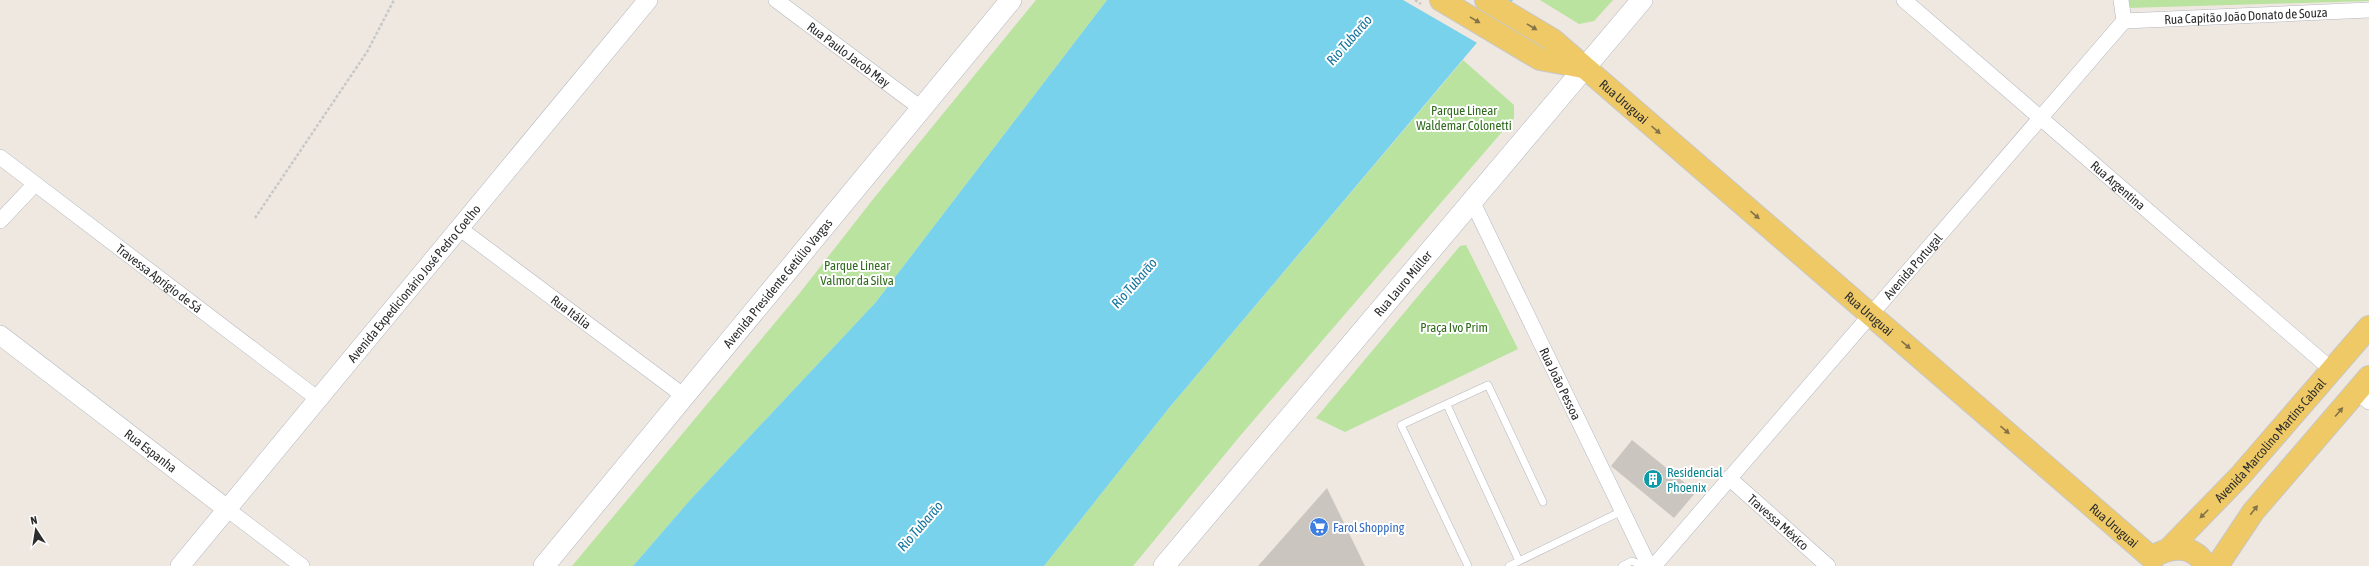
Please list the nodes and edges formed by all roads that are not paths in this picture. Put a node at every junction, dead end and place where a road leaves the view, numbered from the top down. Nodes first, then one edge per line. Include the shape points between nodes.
1 (648, 0) edge
2 (776, 0) edge
3 (1011, 0) edge
4 (1441, 0) edge
5 (1486, 0) edge
6 (1642, 0) edge
7 (1904, 0) edge
8 (2121, 0) edge
9 (2369, 10) edge
10 (2124, 21) junction
11 (1584, 68) junction
12 (922, 108) junction
13 (2040, 118) junction
14 (0, 157) edge
15 (35, 184) junction
16 (1472, 201) junction
17 (0, 221) edge
18 (459, 228) junction
19 (1870, 314) junction
20 (2369, 327) edge
21 (0, 335) edge
22 (2332, 370) junction
23 (2365, 390) edge
24 (684, 396) junction
25 (318, 399) junction
26 (1447, 405) junction
27 (1729, 478) junction
28 (1543, 502) dead end
29 (228, 509) junction
30 (1622, 511) junction
31 (2157, 558) edge
32 (1519, 561) junction
33 (180, 566) edge
34 (302, 566) edge
35 (544, 566) edge
36 (1164, 566) edge
37 (1468, 566) edge
38 (1509, 566) edge
39 (1622, 566) edge
40 (1643, 566) edge
41 (1649, 566) edge
42 (1654, 566) edge
43 (1828, 566) edge
44 (2206, 566) edge
45 (2217, 566) edge

1 - 18 street, Avenida Expedicionário José Pedro Coelho
2 - 12 street, Rua Paulo Jacob May
3 - 12 main road, Avenida Presidente Getúlio Vargas
4 -> 11 main road via 1540,59
5 -> 11 main road, Rua Uruguai via 1553,40
6 - 11 main road, Rua Lauro Müller
7 - 13 street, Rua Argentina
8 - 10 street
9 - 10 street, Rua Capitão João Donato de Souza
10 - 13 street, Avenida Portugal
11 - 16 main road, Rua Lauro Müller
11 -> 19 main road, Rua Uruguai
12 - 24 main road, Avenida Presidente Getúlio Vargas
13 - 19 street, Avenida Portugal
13 - 22 street, Rua Argentina
14 - 15 street, Travessa Aprígio de Sá
15 - 17 street
15 - 25 street, Travessa Aprígio de Sá
16 - 30 street, Rua João Pessoa
16 - 36 main road, Rua Lauro Müller
18 - 24 street, Rua Itália
18 - 25 street, Avenida Expedicionário José Pedro Coelho
19 - 27 street, Avenida Portugal
19 -> 31 main road, Rua Uruguai
20 - 22 main road, Avenida Marcolino Martins Cabral
21 - 29 street, Rua Espanha
22 -> 31 main road, Avenida Marcolino Martins Cabral via 2240,476
45 -> 23 main road via 2253,512
24 - 35 main road, Avenida Presidente Getúlio Vargas
25 - 29 street, Avenida Expedicionário José Pedro Coelho
26 - 28 lane via 1488,386
26 - 32 lane
26 - 37 lane via 1401,425
27 - 42 street, Avenida Portugal
27 - 43 street, Travessa México
29 - 33 street, Avenida Expedicionário José Pedro Coelho
29 - 34 street, Rua Espanha
30 - 32 lane
30 - 41 street, Rua João Pessoa
31 - 44 main road via 2187,549 2196,553
32 - 38 lane
39 - 40 lane via 1632,561

